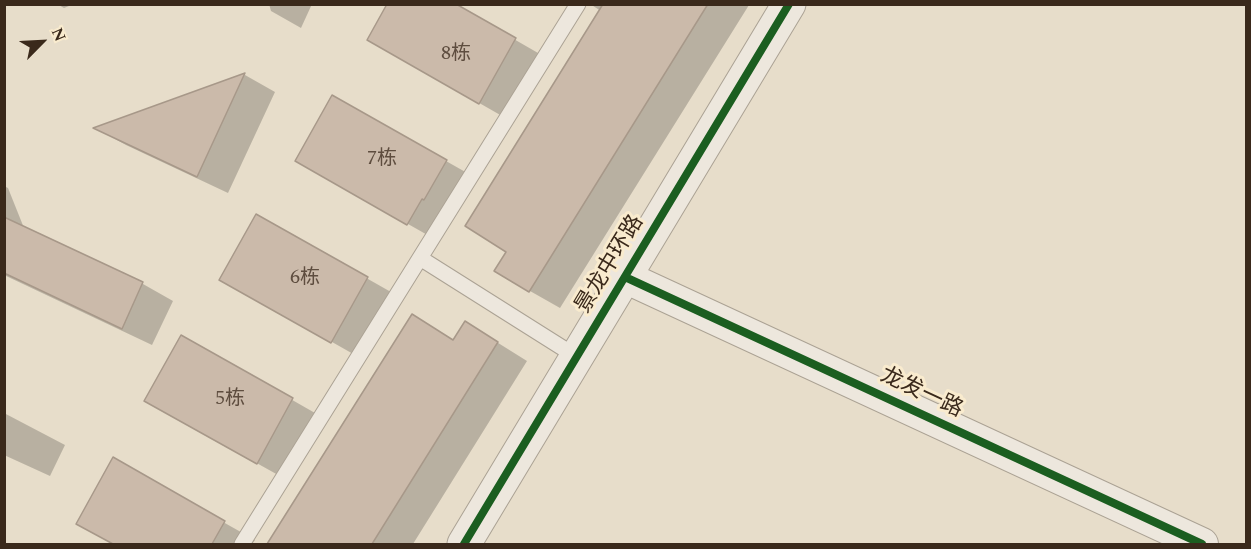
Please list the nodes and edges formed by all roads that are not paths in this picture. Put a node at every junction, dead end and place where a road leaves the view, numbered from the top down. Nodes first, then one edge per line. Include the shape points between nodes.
1 (578, 4) edge
2 (789, 4) edge
3 (420, 258) junction
4 (625, 277) junction
5 (577, 357) junction
6 (242, 544) edge
7 (464, 544) edge
8 (1202, 544) edge

1 - 3 lane
2 - 4 street, 景龙中环路
3 - 5 lane
3 - 6 lane
4 - 5 street, 景龙中环路
4 - 8 street, 龙发一路
5 - 7 street, 景龙中环路

